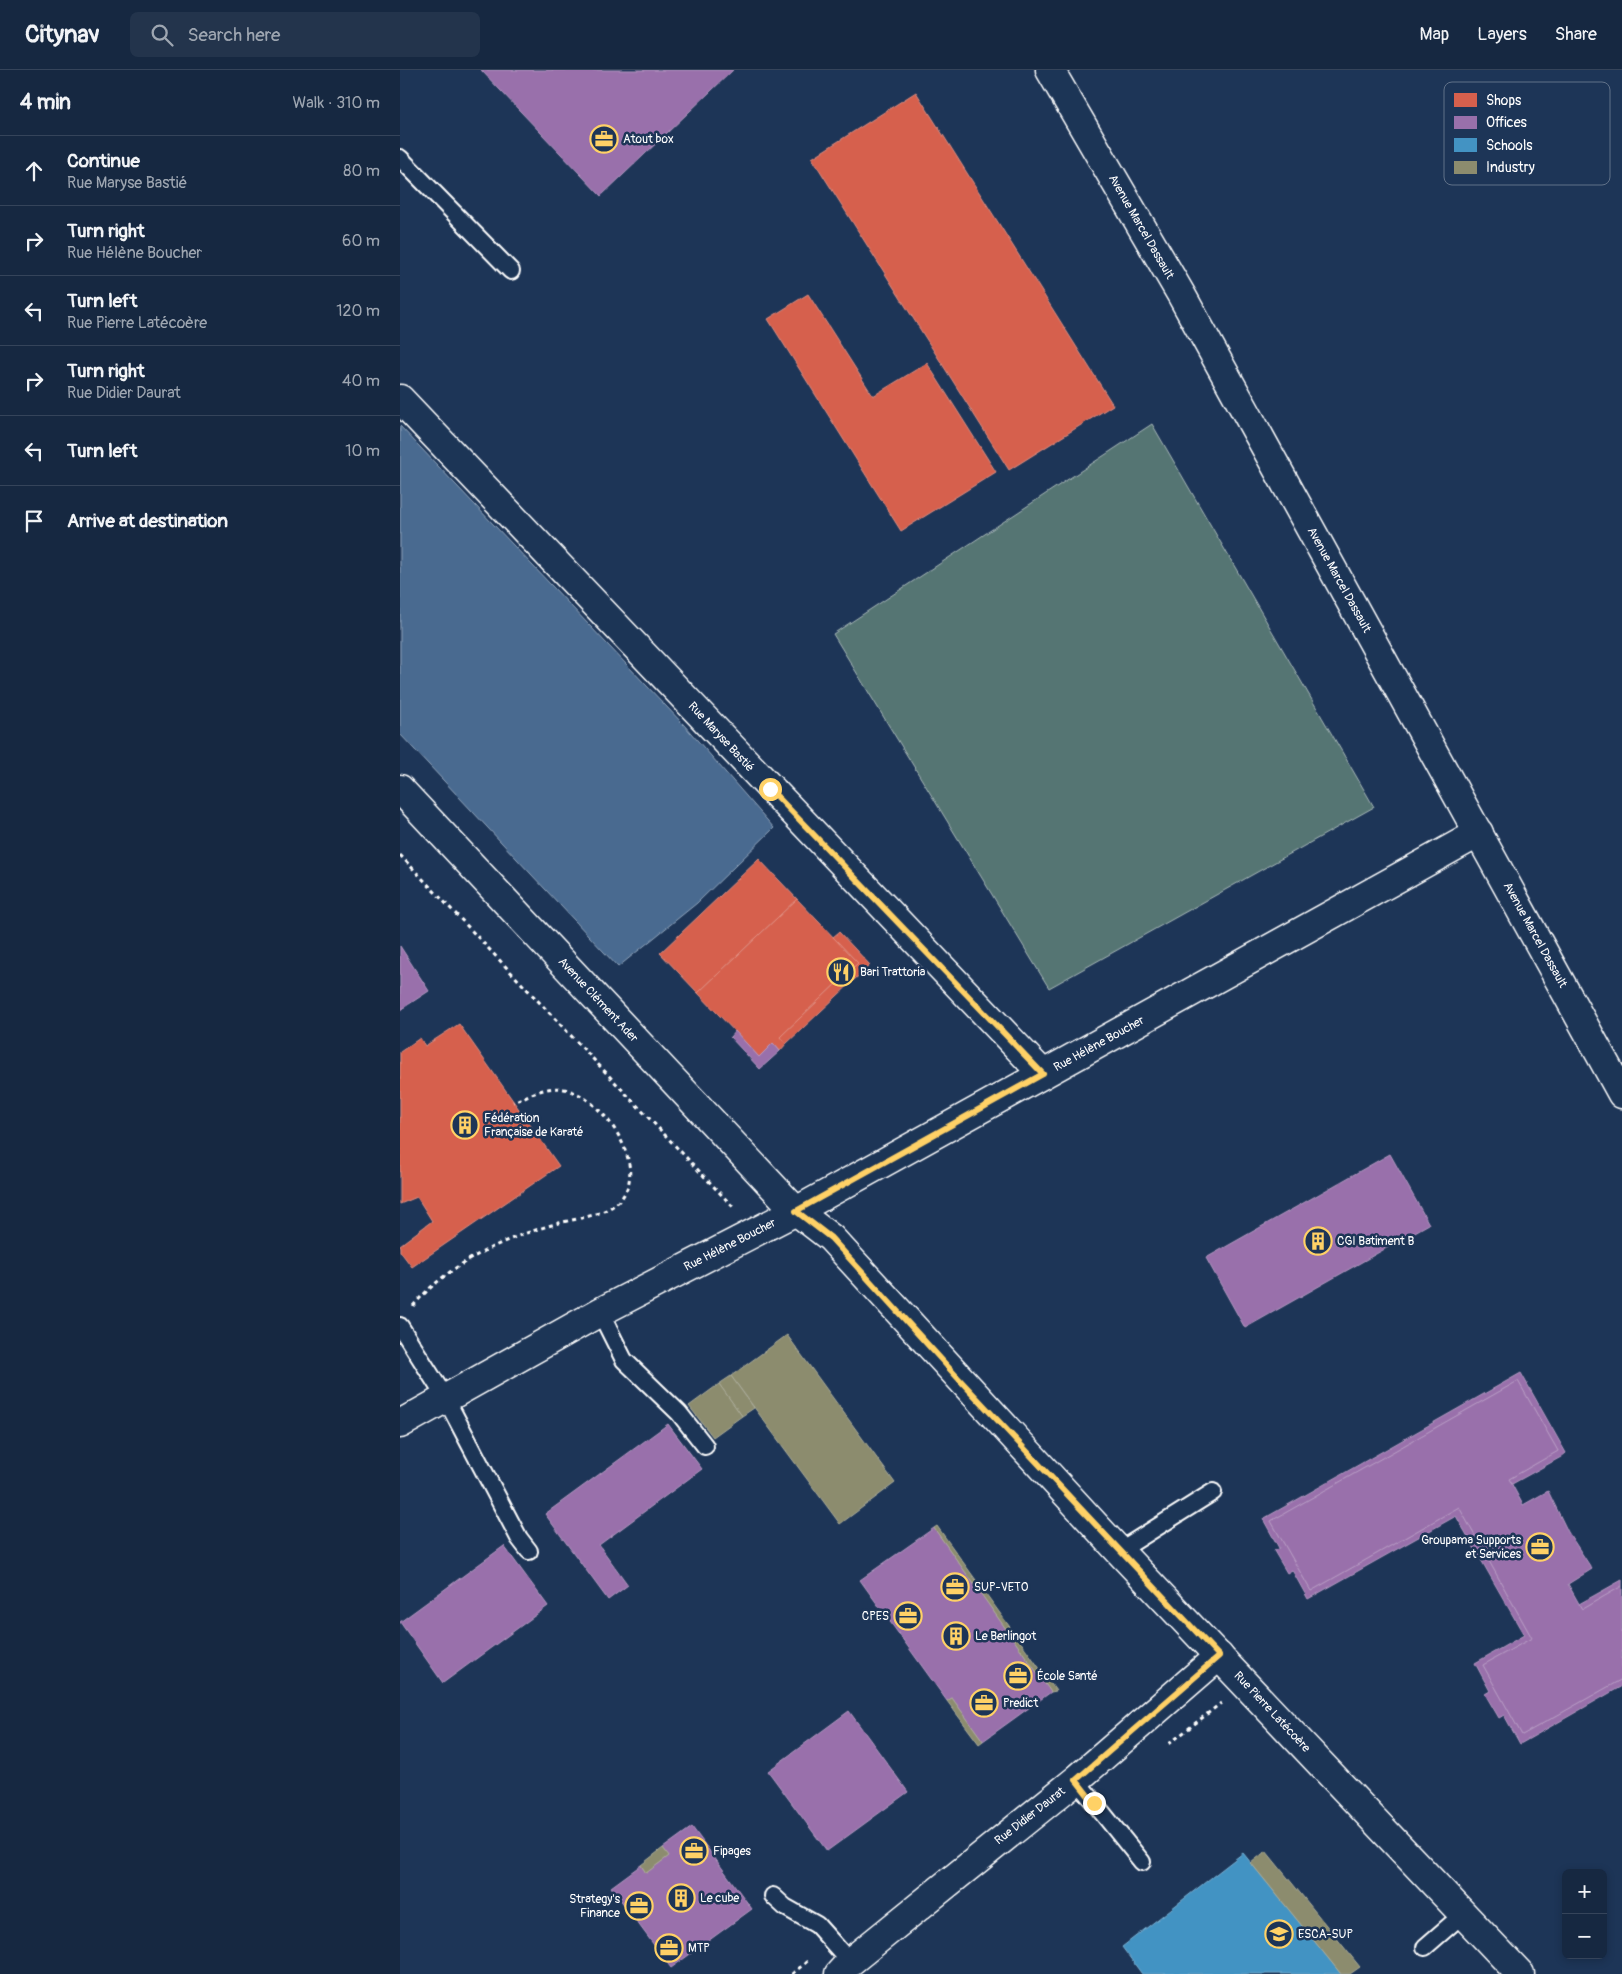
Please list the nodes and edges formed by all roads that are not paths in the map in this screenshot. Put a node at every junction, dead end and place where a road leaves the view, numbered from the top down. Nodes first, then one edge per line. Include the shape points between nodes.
1 (1050, 70) edge
2 (400, 158) edge
3 (511, 271) dead end
4 (400, 399) edge
5 (400, 789) edge
6 (1480, 833) junction
7 (1043, 1074) junction
8 (1622, 1094) edge
9 (796, 1211) junction
10 (600, 1312) junction
11 (404, 1319) edge
12 (446, 1399) junction
13 (400, 1424) edge
14 (705, 1446) dead end
15 (1213, 1492) dead end
16 (1119, 1550) junction
17 (530, 1551) dead end
18 (1219, 1656) junction
19 (1076, 1780) junction
20 (1142, 1862) dead end
21 (773, 1896) dead end
22 (1463, 1914) junction
23 (1425, 1947) dead end
24 (845, 1968) edge
25 (1520, 1974) edge

1 - 6 street, Avenue Marcel Dassault via 1182,296
2 - 3 lane
4 - 7 street, Rue Maryse Bastié
5 - 9 street, Avenue Clément Ader
6 - 7 street, Rue Hélène Boucher
6 - 8 street, Avenue Marcel Dassault
7 - 9 street, Rue Hélène Boucher
9 - 10 street, Rue Hélène Boucher
9 - 16 street, Rue Pierre Latécoère via 831,1238
10 - 12 street, Rue Hélène Boucher
10 - 14 lane via 624,1360 679,1413
11 - 12 lane
12 - 13 street, Rue Hélène Boucher
12 - 17 lane via 519,1538
15 - 16 lane
16 - 18 street, Rue Pierre Latécoère
18 - 19 street, Rue Didier Daurat
18 - 22 street, Rue Pierre Latécoère
19 - 20 lane
19 - 24 street, Rue Didier Daurat
21 - 24 lane via 785,1907 817,1925
22 - 23 lane
22 - 25 street, Rue Pierre Latécoère

